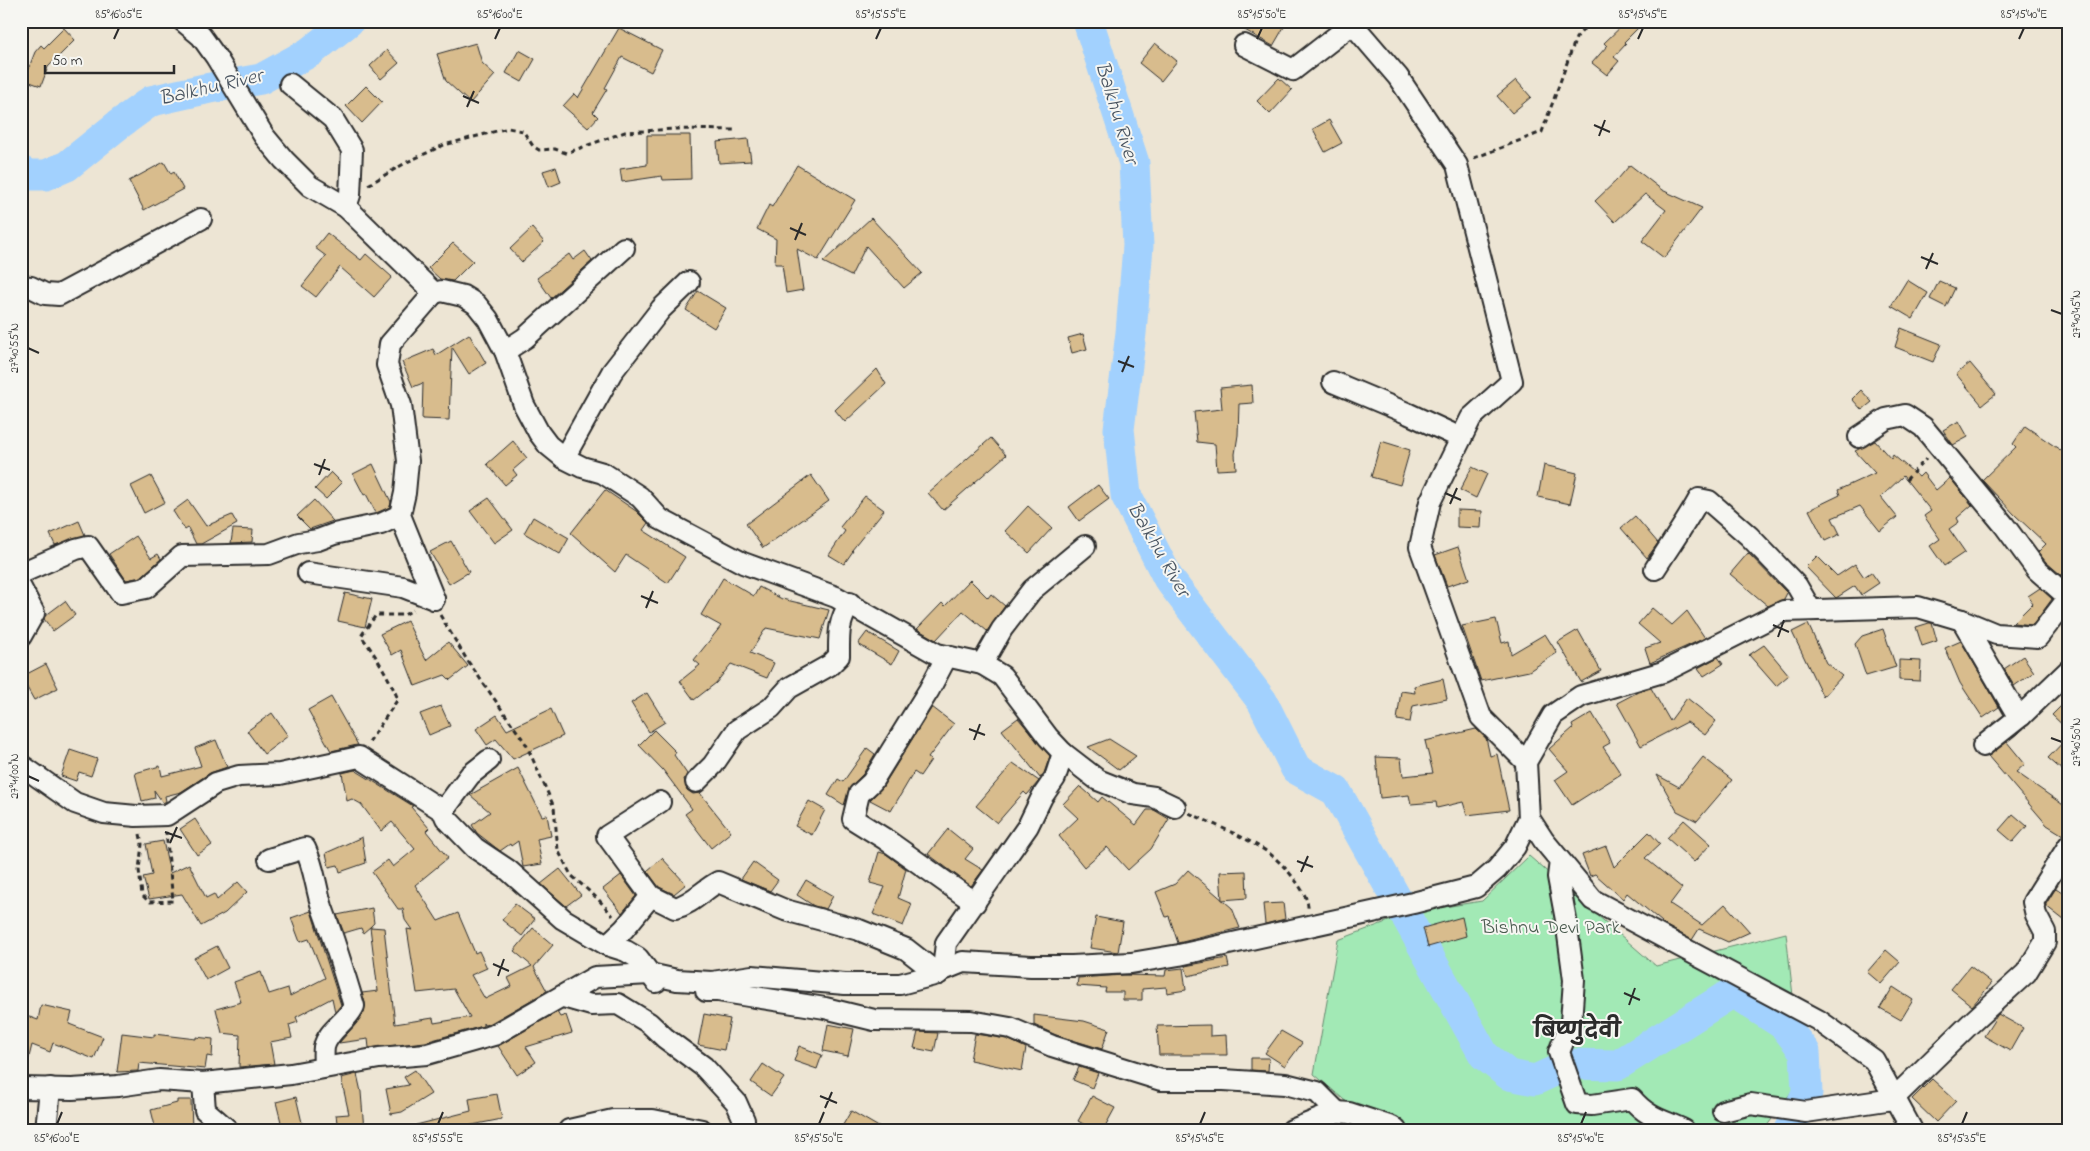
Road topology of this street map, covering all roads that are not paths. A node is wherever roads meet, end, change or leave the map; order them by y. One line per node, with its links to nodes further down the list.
1 (183, 21): 5 (street)
2 (1351, 23): 3 (street); 14 (street)
3 (1244, 45)
4 (290, 84): 5 (street)
5 (348, 201): 10 (street)
6 (201, 219): 9 (street)
7 (624, 248): 11 (street)
8 (688, 282): 15 (street)
9 (21, 286)
10 (434, 293): 11 (street); 16 (street)
11 (505, 351): 15 (street)
12 (1333, 382): 14 (street)
13 (1859, 437): 22 (street)
14 (1461, 438): 34 (street)
15 (564, 458): 23 (street)
16 (400, 515): 19 (street); 20 (street)
17 (1085, 546): 28 (street)
18 (1655, 569): 24 (street)
19 (21, 573)
20 (308, 573)
21 (21, 588): 26 (street)
22 (2069, 597): 25 (street)
23 (850, 604): 27 (street); 36 (street)
24 (1811, 610): 25 (street); 34 (street)
25 (1962, 620): 30 (street)
26 (21, 636)
27 (947, 656): 28 (street); 45 (street)
28 (982, 664): 32 (street)
29 (2069, 670): 30 (street)
30 (2021, 716): 31 (street)
31 (1983, 746)
32 (1063, 753): 38 (street); 45 (street)
33 (489, 760): 39 (street)
34 (1526, 762): 40 (street)
35 (21, 765): 39 (street)
36 (696, 782)
37 (660, 802): 44 (street)
38 (1175, 807)
39 (443, 811): 46 (street)
40 (1529, 818): 43 (street); 47 (street)
41 (2069, 845): 54 (street)
42 (269, 859): 50 (street)
43 (1560, 861): 54 (street); 64 (street)
44 (651, 896): 46 (street); 47 (street)
45 (974, 903): 47 (street)
46 (607, 945): 48 (street)
47 (941, 972): 48 (street)
48 (650, 974): 49 (street); 56 (street)
49 (562, 998): 50 (street); 62 (street)
50 (324, 1067): 51 (street)
51 (203, 1083): 53 (street); 59 (street)
52 (21, 1088): 53 (street)
53 (50, 1088): 58 (street)
54 (1894, 1099): 55 (street); 65 (street)
55 (1723, 1111)
56 (1337, 1112): 57 (street); 63 (street)
57 (1393, 1129)
58 (46, 1130)
59 (228, 1130)
60 (569, 1130): 61 (street)
61 (702, 1130)
62 (740, 1130)
63 (1292, 1130)
64 (1684, 1130)
65 (1912, 1130)

